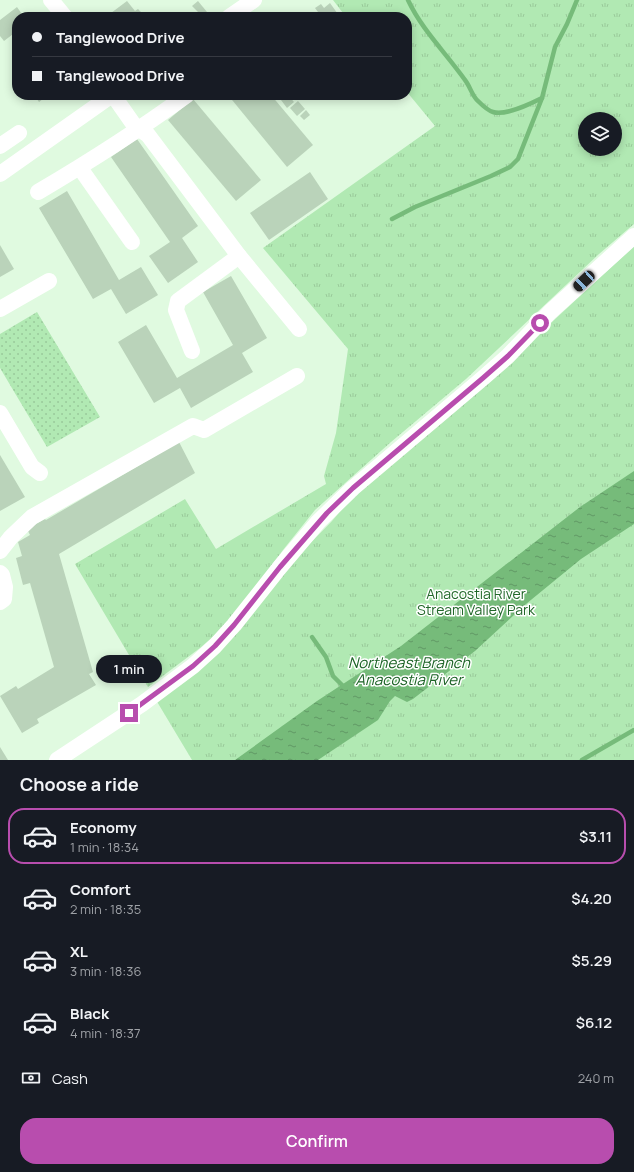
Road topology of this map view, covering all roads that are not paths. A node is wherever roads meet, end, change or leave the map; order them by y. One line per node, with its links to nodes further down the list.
1 (51, 0): 3 (street)
2 (254, 0): 4 (street)
3 (61, 12)
4 (236, 12)
5 (106, 100): 12 (street)
6 (116, 100): 8 (street)
7 (180, 100): 8 (street)
8 (140, 129): 11 (street); 16 (street)
9 (19, 133): 10 (street)
10 (0, 146)
11 (80, 168): 13 (street); 15 (street)
12 (0, 174)
13 (38, 192)
14 (634, 236): 27 (street)
15 (132, 242)
16 (239, 256): 19 (street); 20 (street)
17 (49, 281): 18 (street)
18 (0, 309)
19 (299, 329)
20 (192, 351)
21 (296, 376): 24 (street)
22 (0, 413): 23 (street)
23 (40, 473)
24 (0, 551)
25 (0, 574): 26 (street)
26 (0, 602)
27 (57, 760)

